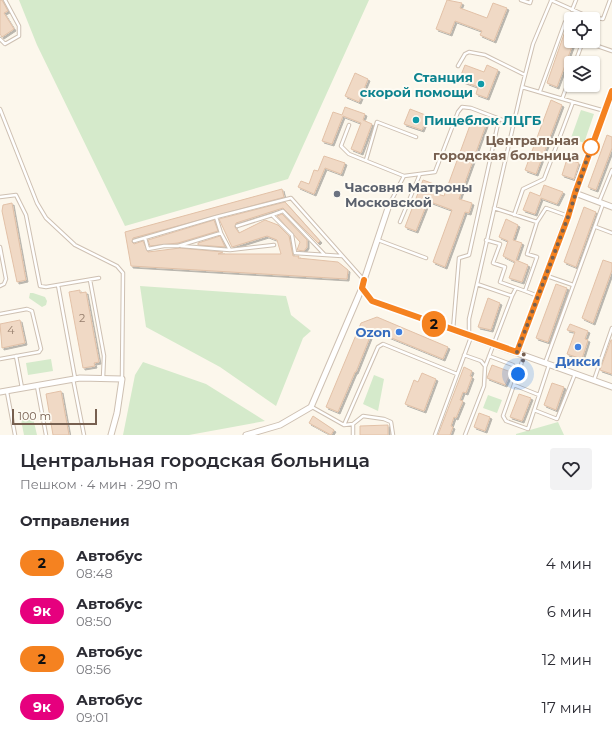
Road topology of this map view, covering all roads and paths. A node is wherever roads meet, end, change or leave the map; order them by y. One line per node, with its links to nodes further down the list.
1 (5, 0): 11 (lane)
2 (521, 0): 3 (lane)
3 (531, 0)
4 (576, 0): 7 (lane)
5 (610, 0): 9 (lane)
6 (551, 1): 7 (lane); 15 (lane)
7 (572, 10): 8 (lane)
8 (576, 12)
9 (600, 19)
10 (564, 25): 17 (lane)
11 (0, 39)
12 (612, 51): 13 (lane)
13 (578, 56)
14 (458, 66): 15 (lane)
15 (525, 75): 16 (lane)
16 (522, 87): 17 (lane); 25 (lane)
17 (540, 91): 20 (lane)
18 (612, 91): 23 (street)
19 (565, 92): 20 (lane)
20 (562, 99): 21 (lane)
21 (573, 102): 23 (lane); 39 (lane)
22 (0, 109): 90 (lane)
23 (605, 111): 32 (street)
24 (499, 119): 25 (lane); 30 (lane); 74 (lane)
25 (513, 124): 37 (lane)
26 (349, 125): 28 (lane)
27 (416, 137): 28 (lane)
28 (366, 160): 31 (lane)
29 (612, 170): 34 (lane)
30 (420, 174): 31 (lane); 42 (lane)
31 (404, 176): 35 (lane)
32 (575, 193): 34 (street); 41 (street)
33 (0, 197): 64 (lane)
34 (601, 203): 36 (street); 45 (lane)
35 (389, 204): 49 (street)
36 (612, 207)
37 (494, 208): 39 (lane); 50 (lane)
38 (272, 215): 44 (lane); 56 (lane); 56 (lane)
39 (514, 215): 43 (lane)
40 (216, 217): 46 (lane); 48 (lane); 57 (lane)
41 (568, 217): 43 (lane); 59 (street)
42 (400, 222)
43 (537, 222): 69 (lane)
44 (237, 226)
45 (596, 227): 47 (lane); 65 (lane)
46 (221, 233): 53 (lane); 55 (lane)
47 (612, 234)
48 (145, 238): 51 (lane); 53 (lane)
49 (378, 240): 58 (lane); 62 (street)
50 (486, 240): 63 (lane); 68 (lane)
51 (134, 241)
52 (274, 245): 55 (lane)
53 (178, 246): 55 (lane)
54 (0, 247): 66 (lane)
55 (230, 250)
56 (325, 255): 57 (lane)
57 (342, 256): 62 (lane)
58 (426, 258)
59 (546, 276): 65 (lane); 71 (street)
60 (99, 278): 61 (lane)
61 (90, 280): 64 (lane); 88 (lane)
62 (364, 280): 67 (street)
63 (477, 284): 70 (lane); 75 (lane)
64 (58, 285): 89 (lane)
65 (573, 285): 83 (lane)
66 (0, 286)
67 (362, 288): 74 (street); 99 (street)
68 (516, 288): 69 (lane); 70 (lane)
69 (525, 291): 71 (lane)
70 (512, 296): 76 (lane)
71 (538, 296): 77 (street)
72 (0, 314): 80 (lane)
73 (612, 328): 91 (lane)
74 (453, 330): 75 (street)
75 (470, 336): 76 (street); 78 (lane)
76 (494, 344): 77 (street); 81 (lane)
77 (517, 352): 79 (street)
78 (464, 355): 85 (lane); 86 (lane)
79 (525, 355): 83 (street); 92 (lane)
80 (16, 356): 82 (lane); 95 (lane)
81 (489, 356): 84 (lane); 85 (lane)
82 (0, 359)
83 (547, 364): 87 (street); 98 (lane)
84 (513, 365)
85 (485, 367): 111 (lane)
86 (457, 374): 102 (lane); 110 (lane)
87 (575, 374): 91 (street); 100 (lane)
88 (103, 378): 89 (street); 90 (street)
89 (74, 379): 93 (street); 105 (lane)
90 (122, 379): 106 (street)
91 (593, 380): 94 (street)
92 (514, 385): 98 (lane); 100 (lane)
93 (37, 386): 95 (street); 104 (lane)
94 (612, 387)
95 (22, 388): 96 (street)
96 (7, 391): 97 (street); 103 (lane)
97 (0, 392)
98 (539, 394): 100 (lane)
99 (311, 407): 102 (lane); 107 (street)
100 (534, 410)
101 (353, 424): 102 (lane); 108 (lane); 109 (lane)
102 (344, 425)
103 (15, 435)
104 (46, 435)
105 (84, 435)
106 (112, 435)
107 (247, 435)
108 (353, 435)
109 (393, 435)
110 (435, 435)
111 (465, 435)

